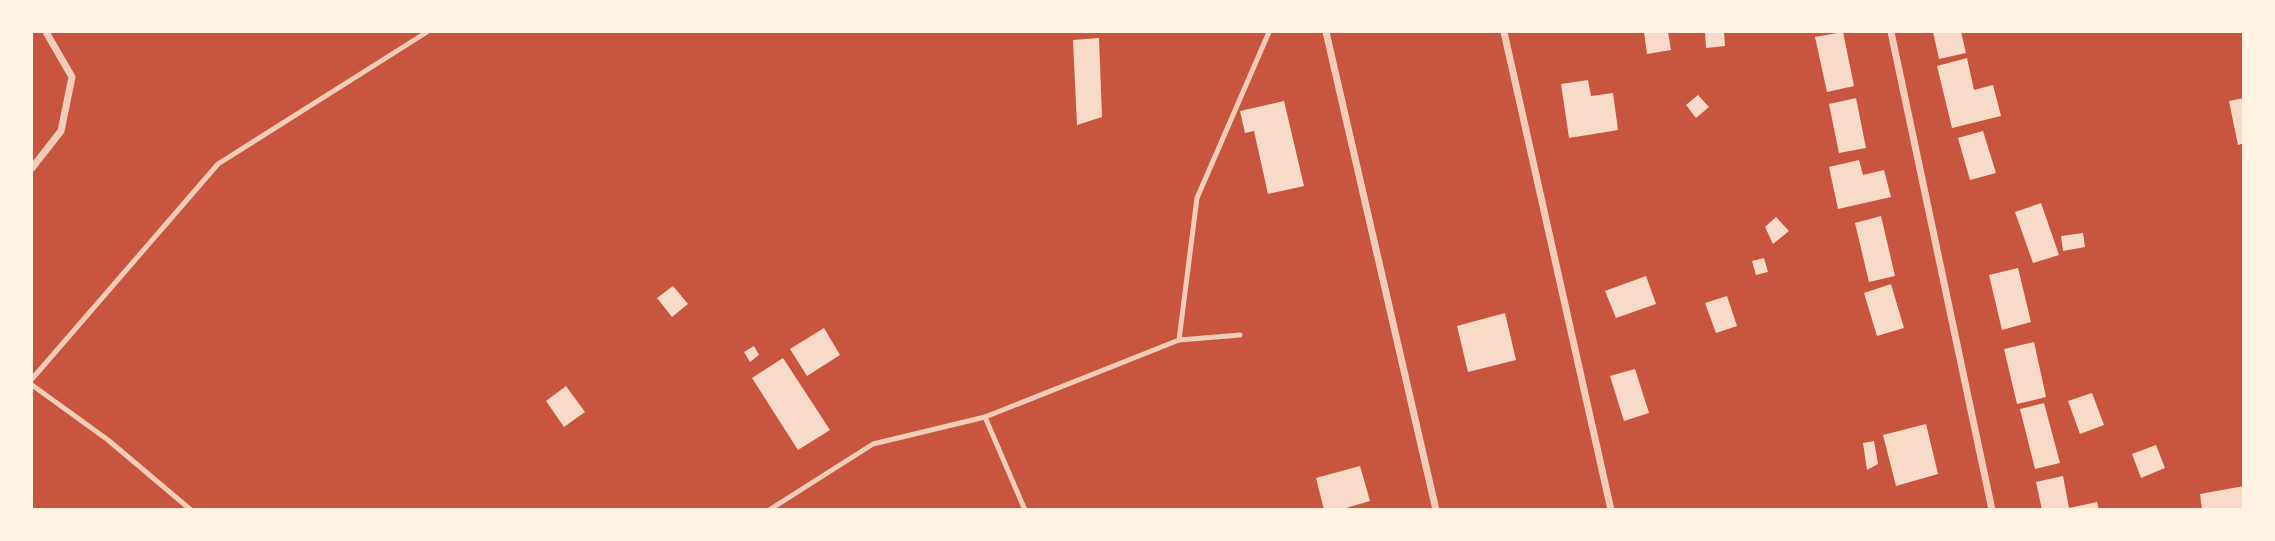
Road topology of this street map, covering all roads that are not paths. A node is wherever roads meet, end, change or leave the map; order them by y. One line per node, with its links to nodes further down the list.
1 (46, 32): 7 (street)
2 (427, 32): 10 (lane)
3 (1269, 32): 9 (lane)
4 (1326, 32): 16 (street)
5 (1504, 32): 17 (street)
6 (1891, 32): 18 (street)
7 (32, 168)
8 (1240, 335): 9 (lane)
9 (1179, 340): 12 (lane)
10 (32, 379)
11 (32, 385): 13 (lane)
12 (985, 417): 14 (lane); 15 (lane)
13 (191, 509)
14 (769, 509)
15 (1025, 509)
16 (1436, 509)
17 (1611, 509)
18 (1992, 509)

